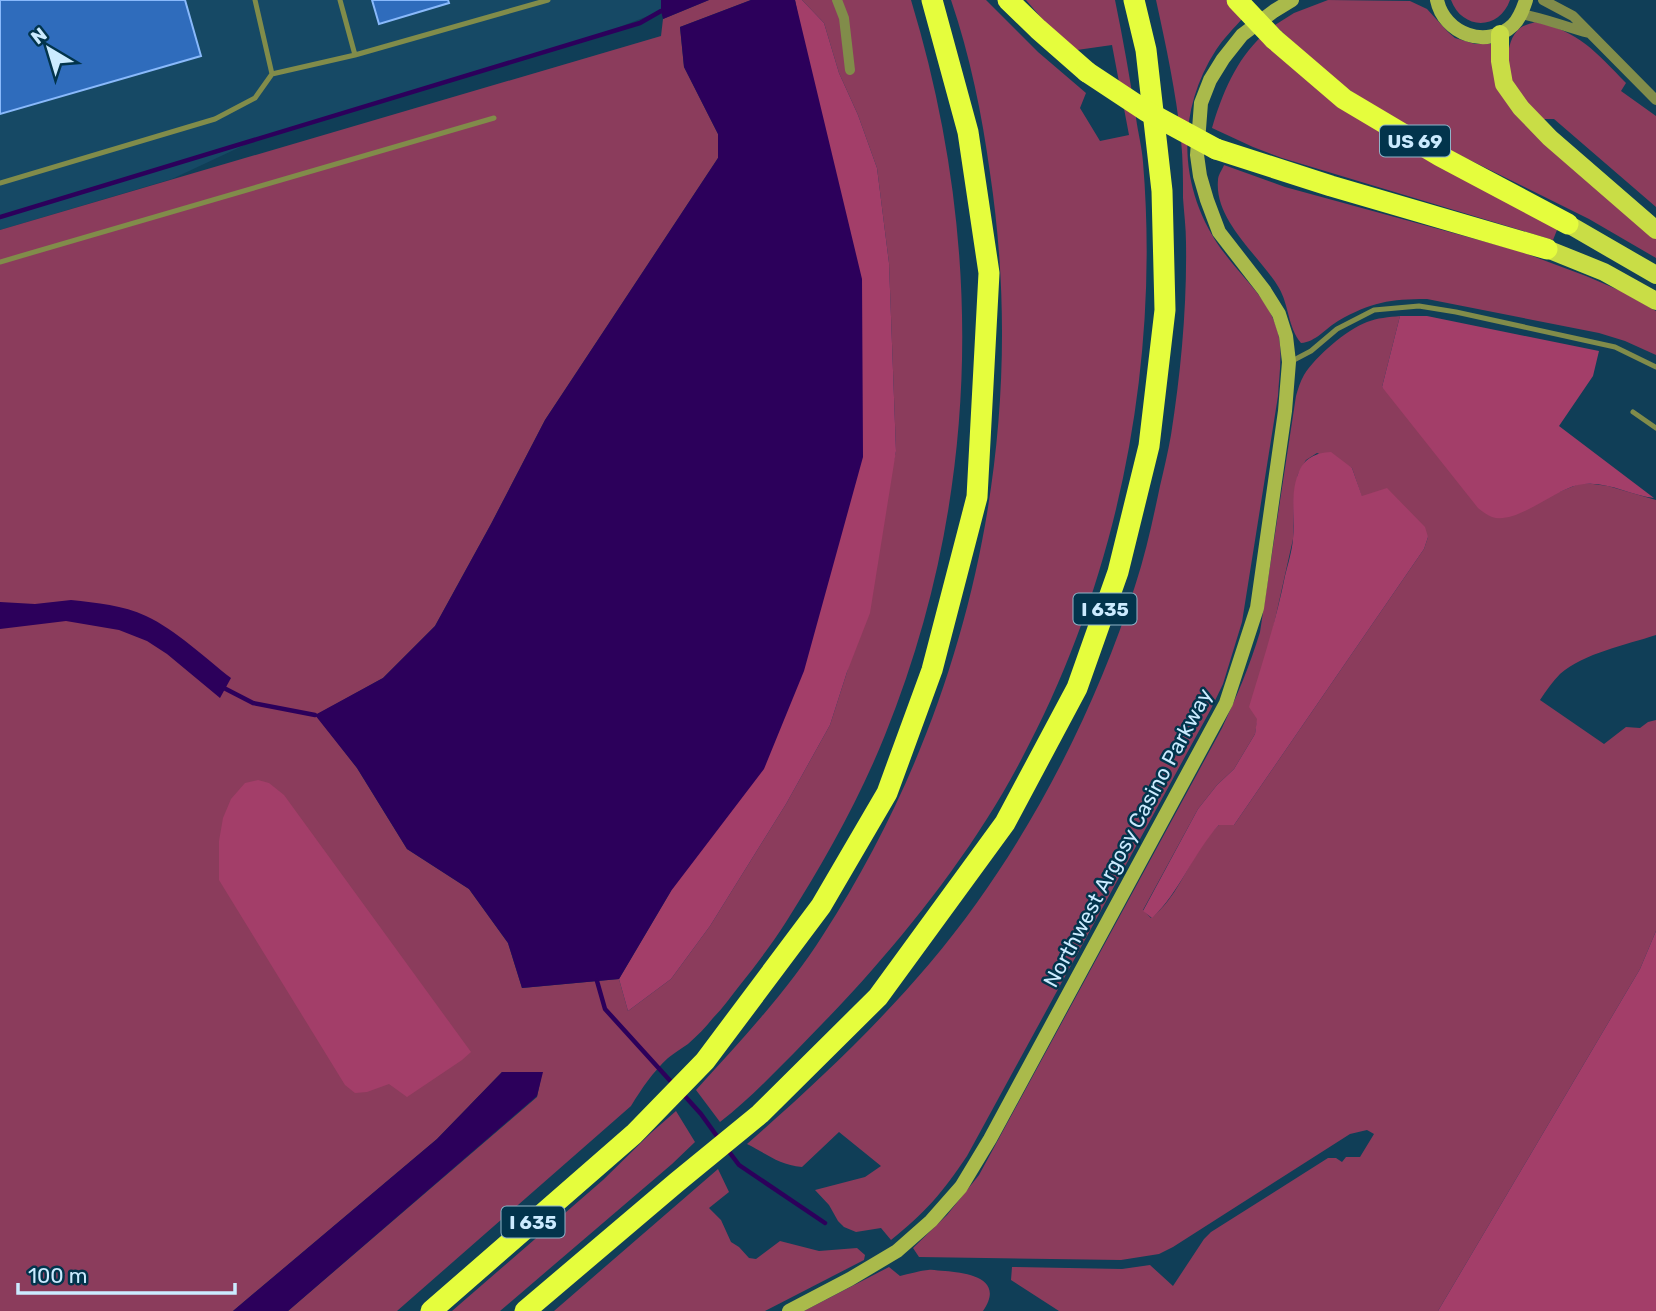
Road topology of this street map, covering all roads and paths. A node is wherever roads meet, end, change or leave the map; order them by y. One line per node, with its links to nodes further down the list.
1 (255, 0): 17 (lane)
2 (340, 0): 15 (lane)
3 (548, 0): 15 (lane)
4 (837, 0): 16 (street)
5 (932, 0): 31 (highway, I 635)
6 (1009, 0): 23 (highway, bridge)
7 (1134, 0): 32 (highway, I 635)
8 (1237, 0): 21 (highway, US 69, bridge)
9 (1292, 0): 27 (street, Northwest Argosy Casino Parkway)
10 (1543, 0): 14 (street)
11 (1434, 3): 13 (street)
12 (1523, 7): 13 (street); 14 (street)
13 (1500, 34): 22 (main road)
14 (1591, 34): 18 (street)
15 (355, 55): 17 (lane)
16 (850, 70)
17 (272, 74): 20 (lane)
18 (1656, 100)
19 (494, 118): 24 (lane)
20 (0, 183)
21 (1568, 224): 25 (main road, US 69)
22 (1656, 230)
23 (1547, 249): 26 (main road)
24 (0, 262)
25 (1656, 275)
26 (1656, 301)
27 (1289, 362): 28 (lane); 33 (street, Northwest Argosy Casino Parkway)
28 (1656, 367)
29 (1633, 412): 30 (lane)
30 (1656, 428)
31 (431, 1311)
32 (525, 1311)
33 (789, 1311)

